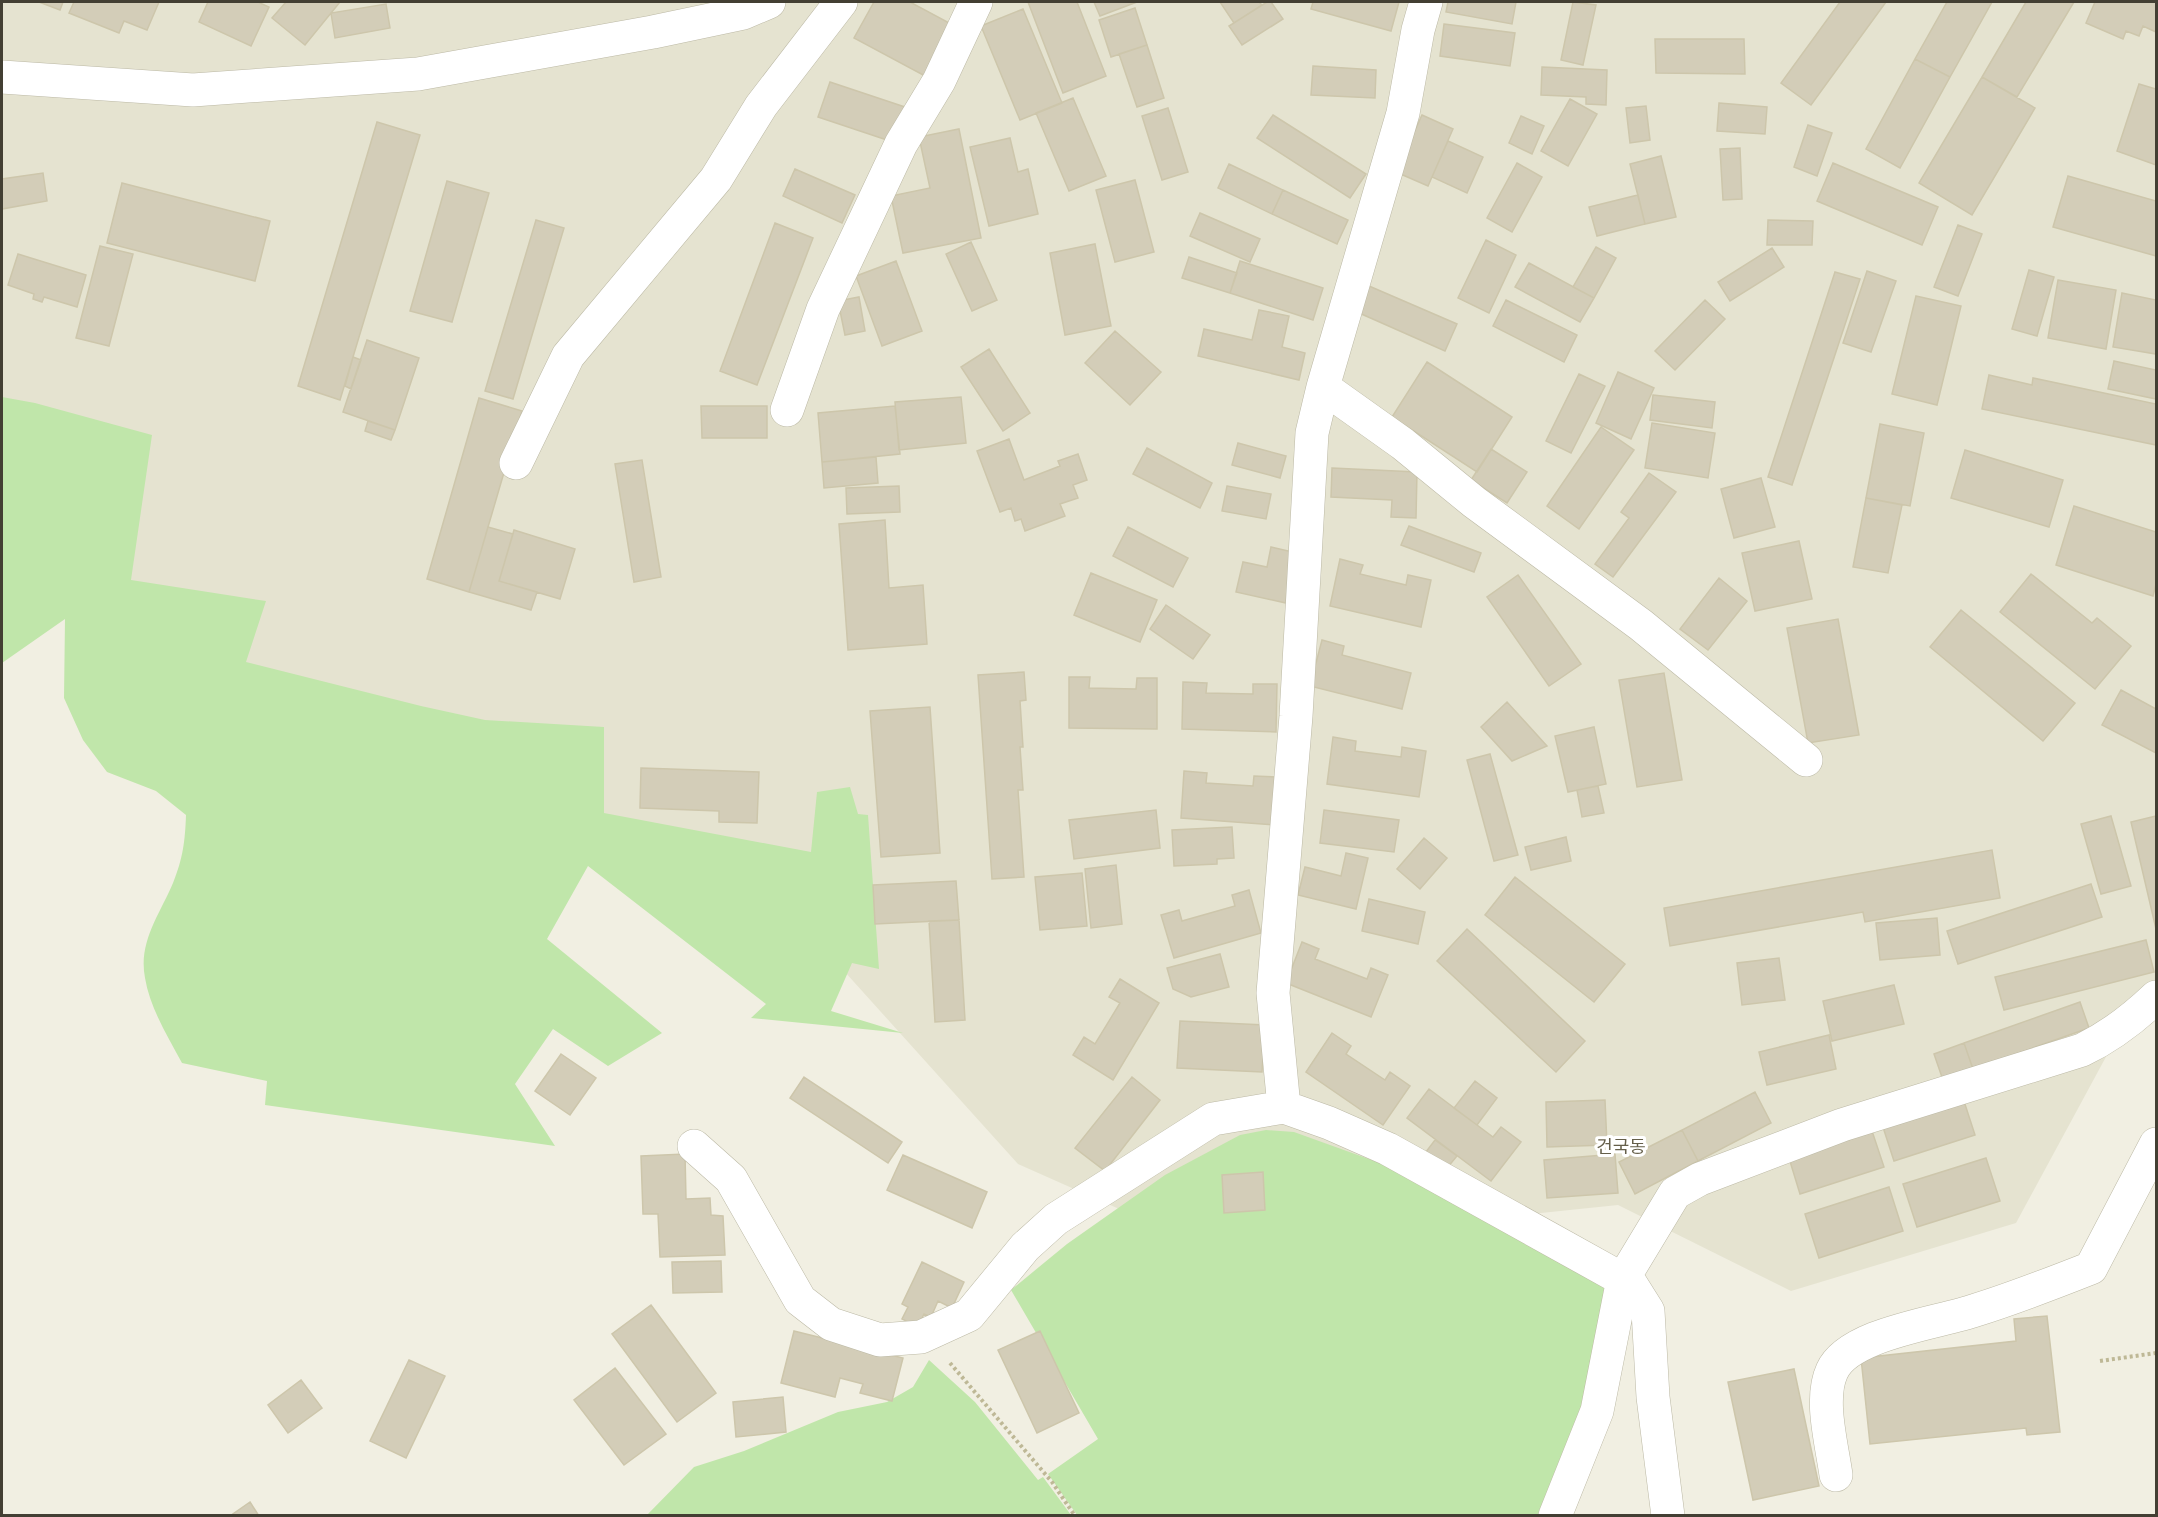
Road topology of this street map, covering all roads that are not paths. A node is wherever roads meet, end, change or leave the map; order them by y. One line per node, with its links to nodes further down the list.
1 (769, 2): 5 (street)
2 (842, 2): 8 (street)
3 (976, 2): 7 (street)
4 (1426, 2): 6 (street)
5 (2, 77)
6 (1323, 387): 9 (street); 11 (street)
7 (788, 410)
8 (516, 463)
9 (1806, 760)
10 (2157, 997): 14 (street)
11 (1284, 1107): 13 (street); 14 (street)
12 (2157, 1144): 15 (street)
13 (694, 1146)
14 (1623, 1279): 16 (street); 17 (street)
15 (1836, 1475)
16 (1555, 1515)
17 (1668, 1515)

